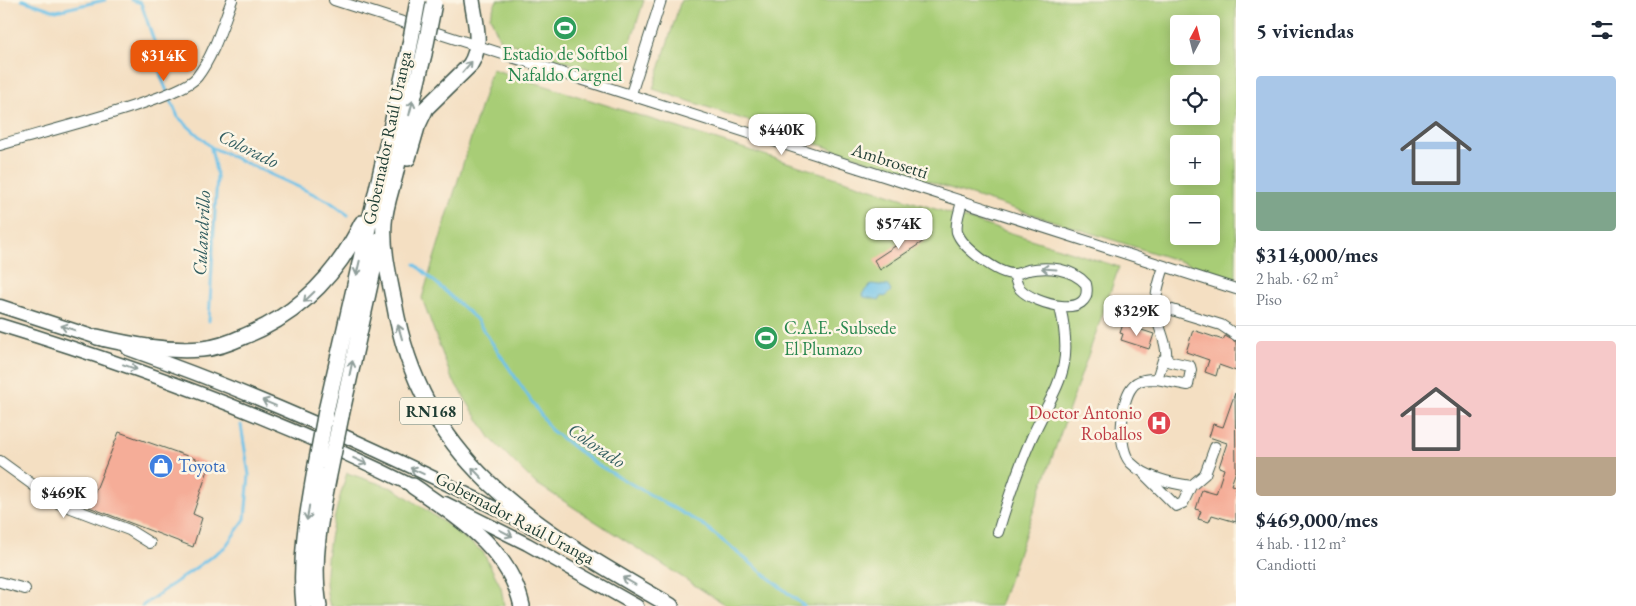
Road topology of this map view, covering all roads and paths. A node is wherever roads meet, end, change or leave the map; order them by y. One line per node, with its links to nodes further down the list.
1 (232, 0): 9 (street)
2 (334, 0): 7 (street, Ambrosetti)
3 (418, 0): 11 (highway, Gobernador Raúl Uranga, bridge)
4 (472, 0): 7 (highway)
5 (661, 0): 8 (street)
6 (434, 1): 10 (highway, Gobernador Raúl Uranga / RN168, one-way to 6, bridge)
7 (478, 44): 8 (street, Ambrosetti); 10 (highway, one-way to 7)
8 (631, 94): 12 (street, Ambrosetti)
9 (0, 144)
10 (394, 178): 13 (highway, Gobernador Raúl Uranga / RN168)
11 (374, 199): 22 (highway, one-way to 22); 27 (highway, Gobernador Raúl Uranga, one-way to 27, bridge)
12 (962, 201): 14 (street, Ambrosetti); 15 (street)
13 (384, 223): 27 (highway, one-way to 13, bridge); 33 (highway, Gobernador Raúl Uranga / RN168, one-way to 13)
14 (1164, 267): 16 (street, Ambrosetti); 17 (street)
15 (1014, 274): 19 (street); 19 (street, one-way to 15)
16 (1236, 289)
17 (1156, 305): 21 (street); 23 (street)
18 (0, 306): 22 (main road, Gobernador Raúl Uranga, one-way to 18)
19 (1060, 307): 31 (street)
20 (0, 325): 29 (main road, Gobernador Raúl Uranga, one-way to 29)
21 (1236, 335)
22 (97, 337): 33 (main road, Gobernador Raúl Uranga, one-way to 22)
23 (1166, 360): 24 (street); 24 (street)
24 (1157, 379): 28 (street)
25 (1215, 448): 30 (street)
26 (0, 461): 32 (street)
27 (323, 467): 36 (highway, Gobernador Raúl Uranga, one-way to 36); 37 (highway)
28 (1144, 474): 30 (street); 30 (street)
29 (413, 486): 38 (highway); 39 (main road, Gobernador Raúl Uranga, one-way to 39)
30 (1191, 486)
31 (998, 532)
32 (150, 543)
33 (570, 547): 40 (highway, Gobernador Raúl Uranga / RN168, one-way to 33)
34 (0, 582): 35 (street)
35 (25, 590)
36 (304, 606)
37 (319, 606)
38 (522, 606)
39 (637, 606)
40 (671, 606)

